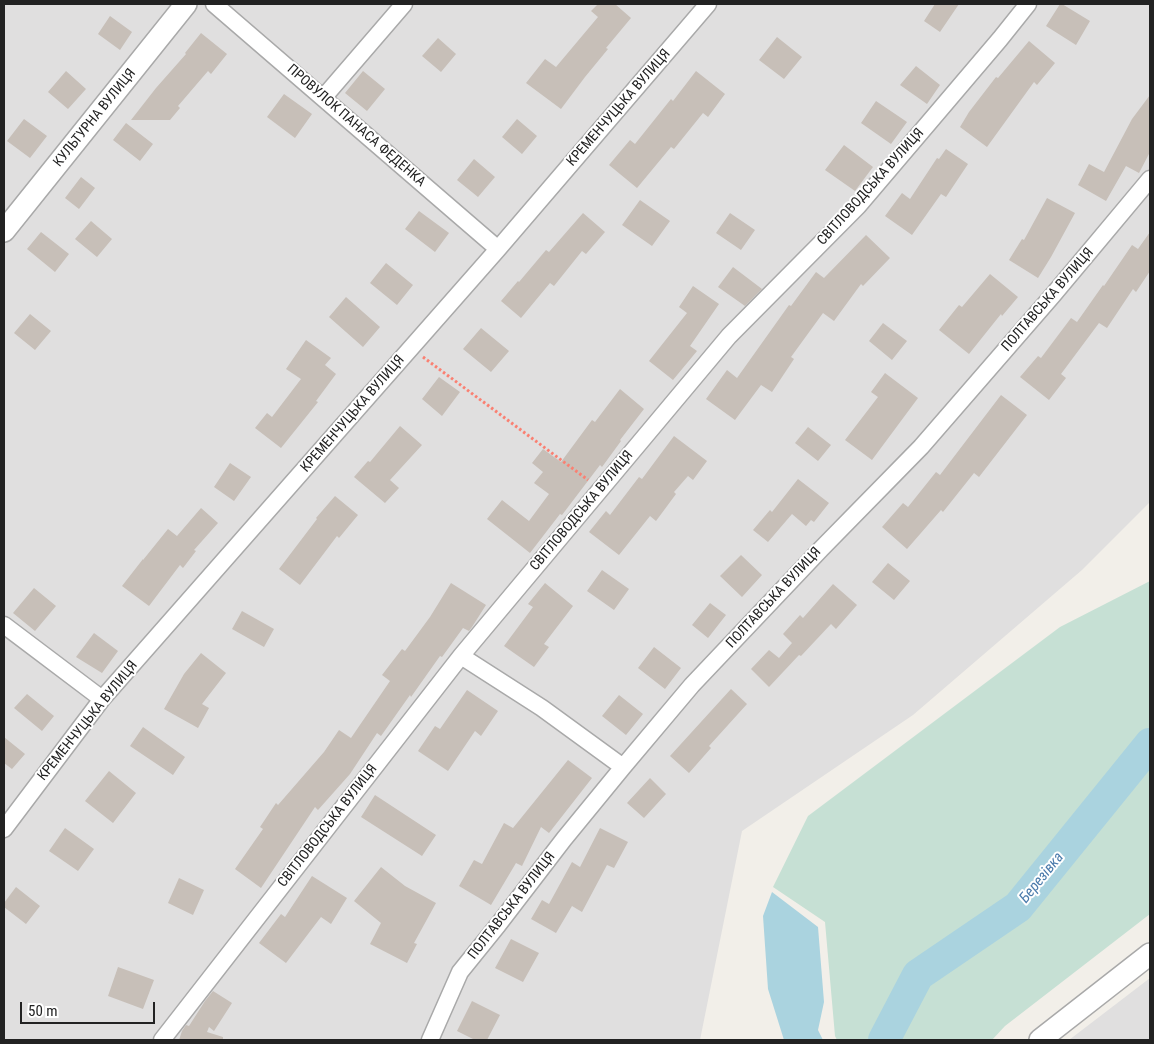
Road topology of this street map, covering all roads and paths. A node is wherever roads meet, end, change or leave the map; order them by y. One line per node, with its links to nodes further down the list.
1 (186, 4): 8 (street, КУЛЬТУРНА ВУЛИЦЯ)
2 (214, 4): 6 (street, ПРОВУЛОК ПАНАСА ФЕДЕНКА)
3 (404, 4): 6 (street)
4 (708, 4): 9 (street, КРЕМЕНЧУЦЬКА ВУЛИЦЯ)
5 (1028, 4): 11 (street, СВІТЛОВОДСЬКА ВУЛИЦЯ)
6 (323, 98): 9 (street, ПРОВУЛОК ПАНАСА ФЕДЕНКА)
7 (1150, 179): 15 (street, ПОЛТАВСЬКА ВУЛИЦЯ)
8 (4, 232)
9 (498, 248): 10 (street, КРЕМЕНЧУЦЬКА ВУЛИЦЯ)
10 (411, 348): 11 (path); 14 (street, КРЕМЕНЧУЦЬКА ВУЛИЦЯ)
11 (601, 489): 13 (street, СВІТЛОВОДСЬКА ВУЛИЦЯ)
12 (4, 625): 14 (street)
13 (461, 656): 15 (street); 18 (street, СВІТЛОВОДСЬКА ВУЛИЦЯ)
14 (102, 700): 16 (street, КРЕМЕНЧУЦЬКА ВУЛИЦЯ)
15 (623, 767): 19 (street, ПОЛТАВСЬКА ВУЛИЦЯ)
16 (4, 829)
17 (1150, 954): 20 (street)
18 (162, 1040)
19 (430, 1040)
20 (1040, 1040)

